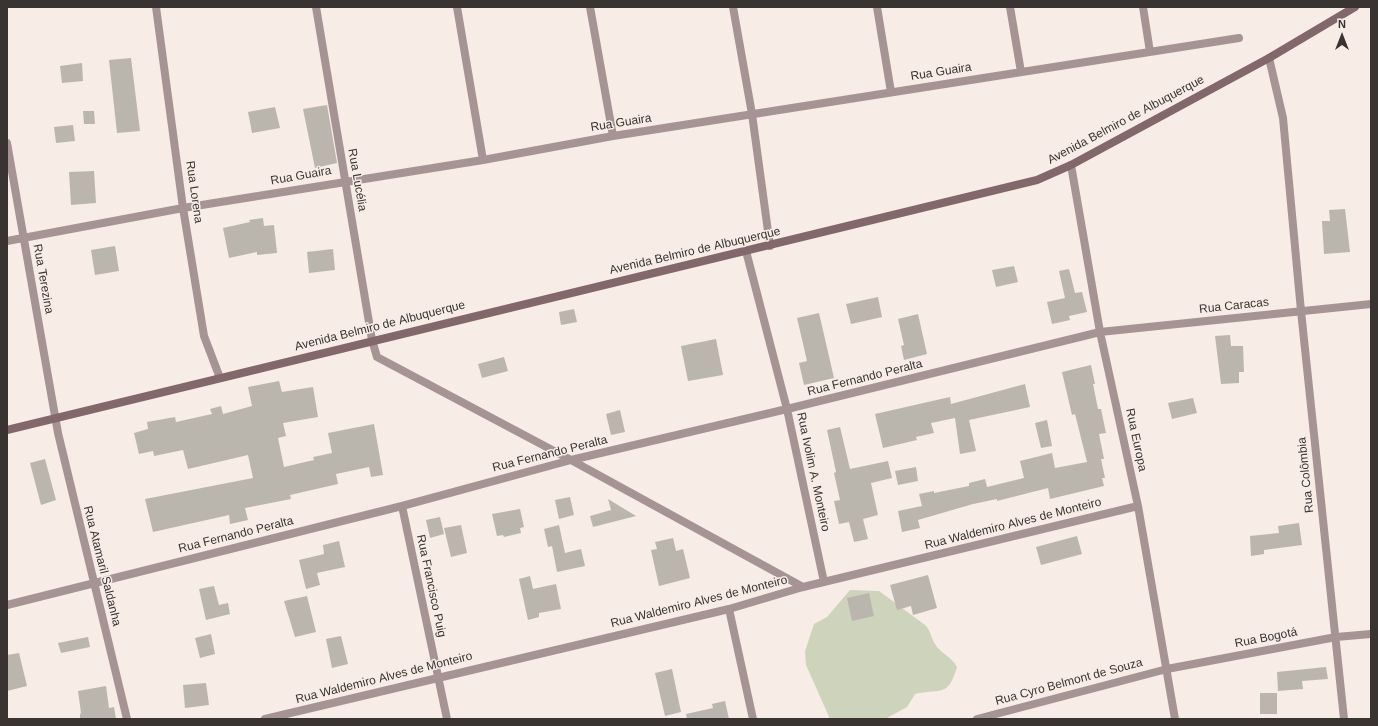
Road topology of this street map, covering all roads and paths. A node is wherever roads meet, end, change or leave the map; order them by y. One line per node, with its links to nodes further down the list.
1 (156, 7): 21 (street, Rua Lorena)
2 (316, 7): 20 (street, Rua Lucélia)
3 (457, 7): 18 (street)
4 (590, 7): 16 (street)
5 (733, 7): 15 (street)
6 (877, 7): 14 (street)
7 (1010, 7): 13 (street)
8 (1143, 7): 11 (street)
9 (1355, 7): 12 (main road, Avenida Belmiro de Albuquerque)
10 (1240, 38): 11 (street, Rua Guaira)
11 (1150, 52): 13 (street, Rua Guaira)
12 (1269, 58): 19 (main road, Avenida Belmiro de Albuquerque); 27 (street, Rua Colômbia)
13 (1021, 72): 14 (street, Rua Guaira)
14 (891, 92): 15 (street, Rua Guaira)
15 (752, 114): 16 (street, Rua Guaira); 24 (street)
16 (613, 136): 18 (street, Rua Guaira)
17 (7, 143): 22 (street, Rua Terezina)
18 (483, 160): 20 (street, Rua Guaira)
19 (1071, 165): 24 (main road, Avenida Belmiro de Albuquerque); 28 (street, Rua Europa)
20 (345, 181): 21 (street, Rua Guaira); 29 (street, Rua Lucélia)
21 (183, 208): 22 (street, Rua Guaira); 30 (street, Rua Lorena)
22 (23, 239): 23 (street, Rua Guaira); 32 (street, Rua Terezina)
23 (7, 241)
24 (770, 246): 25 (main road, Avenida Belmiro de Albuquerque)
25 (746, 251): 29 (main road, Avenida Belmiro de Albuquerque); 31 (street, Rua Ivolim A. Monteiro)
26 (1371, 304): 27 (street, Rua Caracas)
27 (1301, 311): 28 (street, Rua Caracas); 43 (street, Rua Colômbia)
28 (1100, 332): 31 (street, Rua Fernando Peralta); 36 (street, Rua Europa)
29 (372, 340): 30 (main road, Avenida Belmiro de Albuquerque); 34 (street, Rua Lucélia)
30 (220, 378): 32 (main road, Avenida Belmiro de Albuquerque)
31 (787, 409): 34 (street, Rua Fernando Peralta); 37 (street, Rua Ivolim A. Monteiro)
32 (55, 419): 33 (main road, Avenida Belmiro de Albuquerque); 38 (street, Rua Atamaril Saldanha)
33 (7, 430)
34 (571, 460): 35 (street, Rua Fernando Peralta); 39 (street)
35 (402, 506): 38 (street, Rua Fernando Peralta); 45 (street, Rua Francisco Puig)
36 (1138, 506): 37 (street, Rua Waldemiro Alves de Monteiro); 44 (street, Rua Europa)
37 (824, 582): 39 (street, Rua Waldemiro Alves de Monteiro)
38 (94, 583): 40 (street, Rua Fernando Peralta); 46 (street, Rua Atamaril Saldanha)
39 (803, 587): 41 (street, Rua Waldemiro Alves de Monteiro)
40 (7, 605)
41 (729, 609): 45 (street, Rua Waldemiro Alves de Monteiro); 49 (street)
42 (1371, 634): 43 (street, Rua Bogotá)
43 (1336, 637): 44 (street, Rua Bogotá); 52 (street)
44 (1167, 669): 50 (street, Rua Cyro Belmont de Souza); 51 (street, Rua Europa)
45 (438, 677): 47 (street, Rua Waldemiro Alves de Monteiro); 48 (street, Rua Francisco Puig)
46 (127, 719)
47 (265, 719)
48 (447, 719)
49 (753, 719)
50 (977, 719)
51 (1175, 719)
52 (1344, 719)

